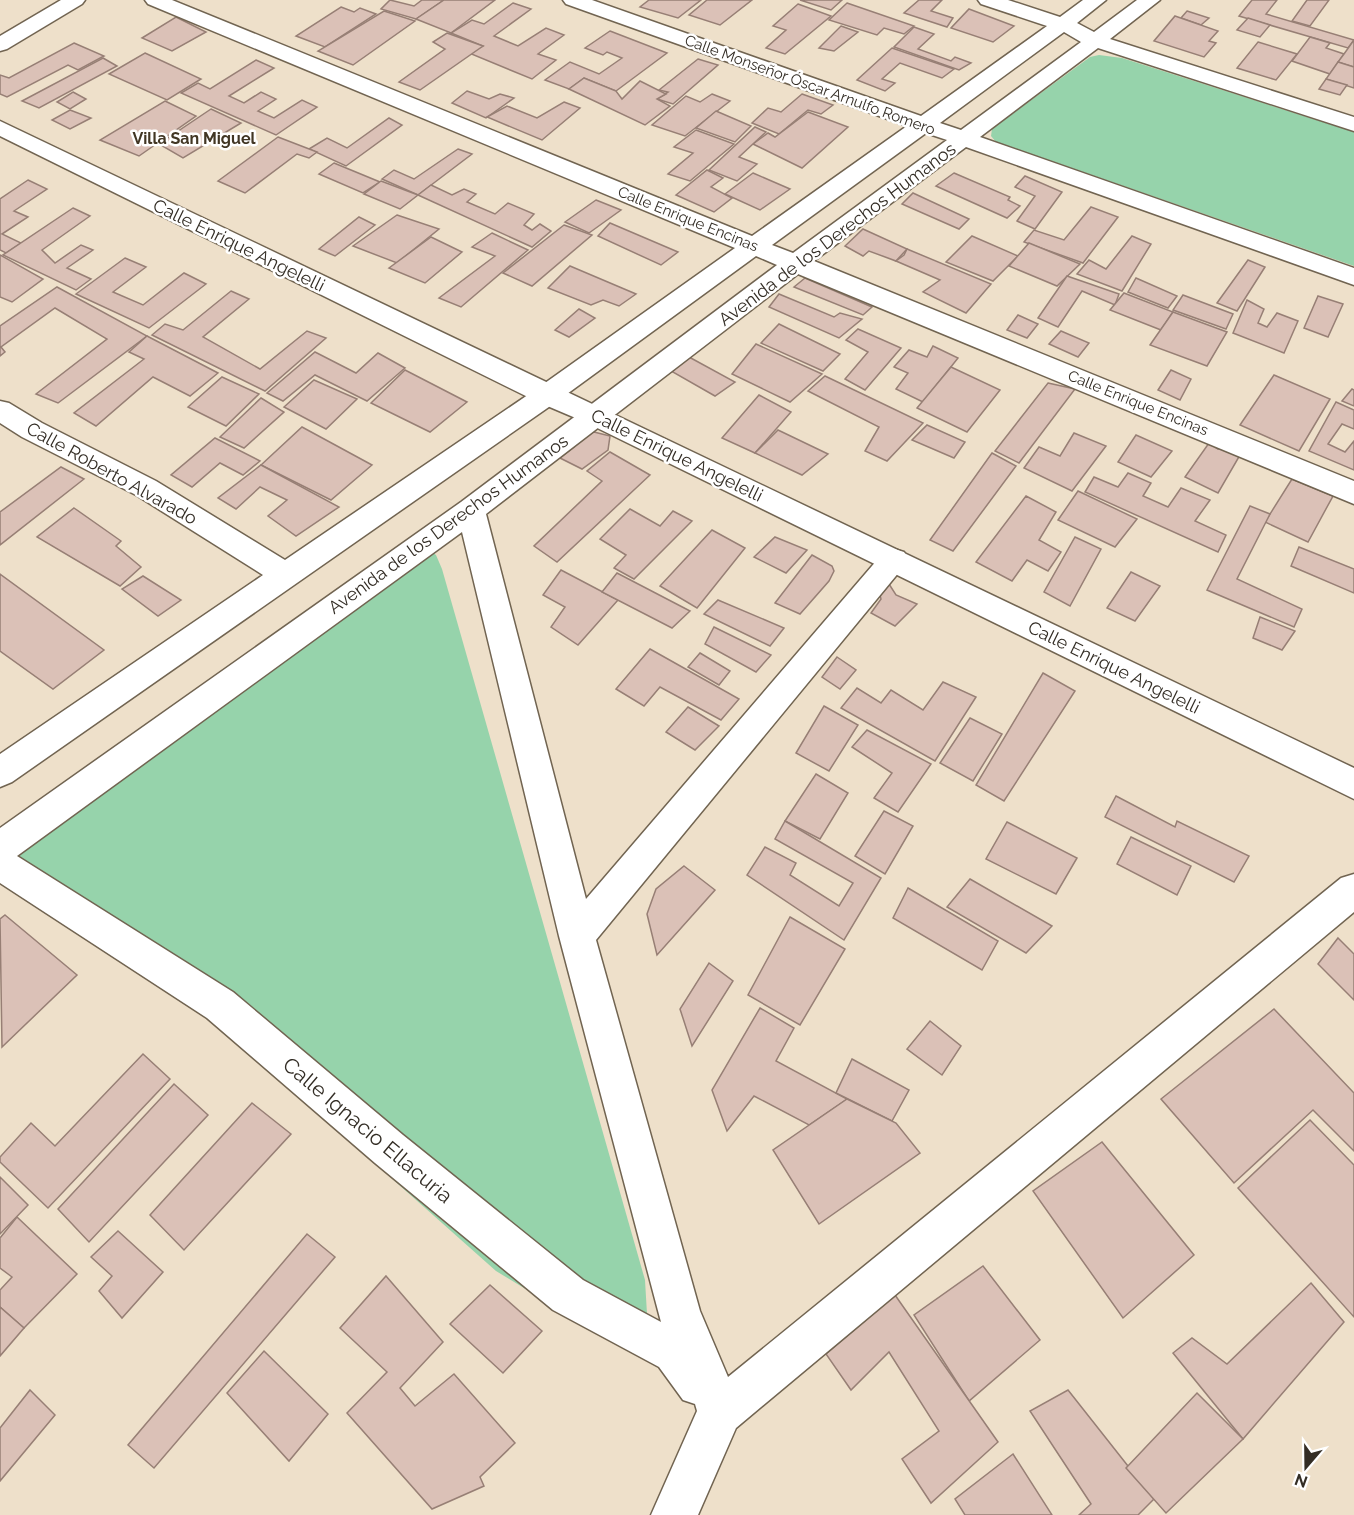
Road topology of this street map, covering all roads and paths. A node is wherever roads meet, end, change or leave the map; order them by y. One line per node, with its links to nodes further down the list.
1 (75, 0): 9 (street)
2 (155, 0): 14 (street, Calle Enrique Encinas)
3 (573, 0): 11 (street, Calle Monseñor Óscar Arnulfo Romero)
4 (988, 0): 7 (street)
5 (1096, 0): 7 (street, Avenida de los Derechos Humanos)
6 (1150, 0): 8 (street, Avenida de los Derechos Humanos)
7 (1063, 24): 8 (street); 11 (street, Avenida de los Derechos Humanos)
8 (1095, 41): 10 (street); 13 (street, Avenida de los Derechos Humanos)
9 (0, 45)
10 (1354, 124)
11 (924, 126): 13 (street, Calle Monseñor Óscar Arnulfo Romero); 14 (street, Avenida de los Derechos Humanos)
12 (0, 128): 17 (street, Calle Enrique Angelelli)
13 (964, 139): 15 (street, Avenida de los Derechos Humanos); 16 (street, Calle Monseñor Óscar Arnulfo Romero)
14 (753, 245): 15 (street, Calle Enrique Encinas); 17 (street, Avenida de los Derechos Humanos)
15 (796, 263): 19 (street, Avenida de los Derechos Humanos); 20 (street, Calle Enrique Encinas)
16 (1354, 278)
17 (547, 395): 19 (street, Calle Enrique Angelelli); 23 (street, Avenida de los Derechos Humanos)
18 (0, 410): 23 (street, Calle Roberto Alvarado)
19 (595, 415): 21 (street, Avenida de los Derechos Humanos); 22 (street, Calle Enrique Angelelli)
20 (1354, 493)
21 (471, 510): 26 (street, Avenida de los Derechos Humanos); 29 (street)
22 (894, 560): 25 (street, Calle Enrique Angelelli); 29 (street)
23 (286, 575): 24 (street, Avenida de los Derechos Humanos)
24 (0, 772)
25 (1354, 783)
26 (0, 848)
27 (0, 864): 30 (street, Calle Ignacio Ellacuria)
28 (1354, 890): 30 (street)
29 (577, 936): 30 (street)
30 (720, 1412): 31 (street)
31 (674, 1515)

